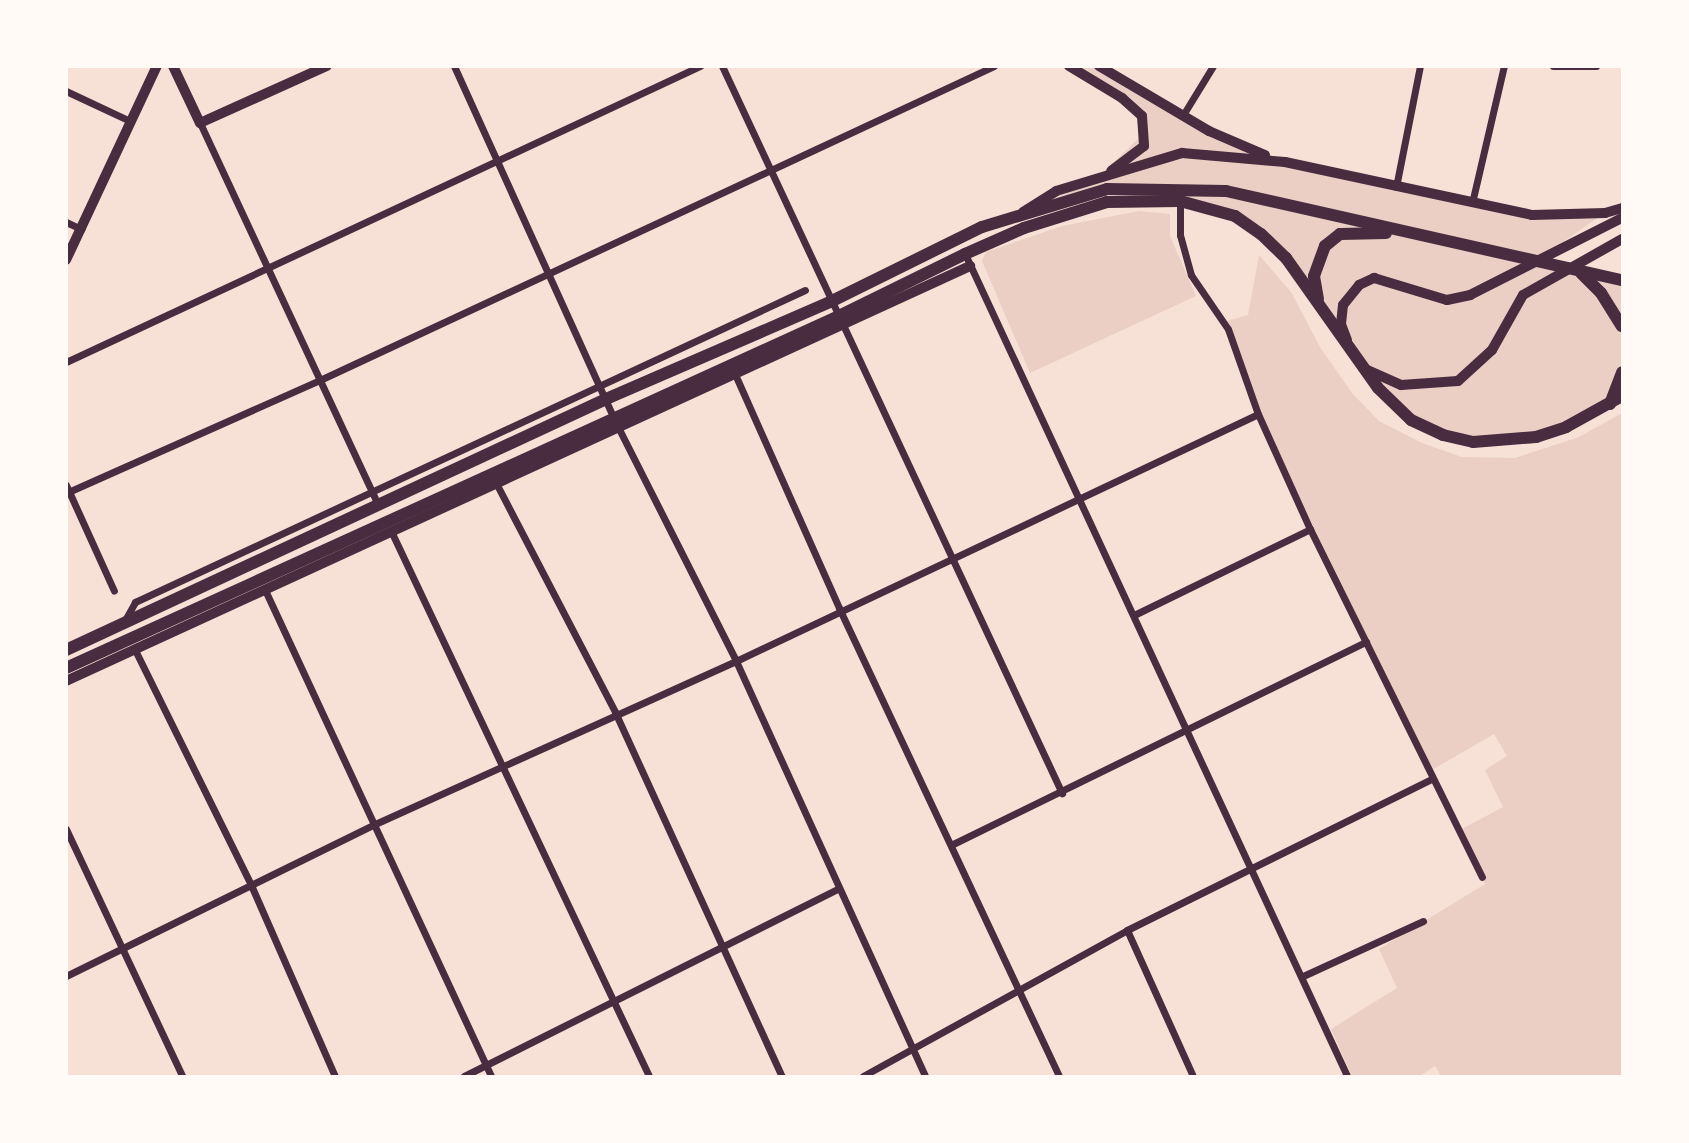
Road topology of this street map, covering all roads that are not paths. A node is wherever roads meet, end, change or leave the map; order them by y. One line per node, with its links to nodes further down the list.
1 (157, 66): 17 (street)
2 (173, 66): 18 (street)
3 (327, 66): 18 (street)
4 (454, 66): 20 (street)
5 (699, 66): 20 (street)
6 (722, 66): 21 (street)
7 (995, 66): 21 (street)
8 (1069, 66): 22 (street)
9 (1099, 66): 16 (street)
10 (1213, 66): 16 (street)
11 (1420, 66): 23 (street)
12 (1504, 66): 25 (street)
13 (1553, 66): 14 (street)
14 (1596, 66)
15 (66, 91): 17 (street)
16 (1183, 115): 19 (street)
17 (130, 121): 30 (street)
18 (200, 123): 35 (street)
19 (1285, 162): 22 (street); 23 (street)
20 (501, 163): 35 (street); 36 (street)
21 (770, 170): 36 (street); 40 (street)
22 (1095, 180): 27 (street)
23 (1396, 187): 25 (street)
24 (1180, 201): 34 (main road); 41 (main road); 53 (street)
25 (1472, 203): 26 (street)
26 (1622, 208)
27 (1020, 214): 31 (main road); 40 (main road)
28 (1622, 218): 44 (main road)
29 (66, 222): 30 (street)
30 (81, 229): 33 (street)
31 (1400, 232): 37 (main road); 41 (main road)
32 (1622, 239): 44 (main road)
33 (66, 260)
34 (967, 260): 42 (main road); 58 (street)
35 (270, 270): 45 (street); 48 (street)
36 (550, 272): 48 (street); 49 (street)
37 (1577, 272): 38 (main road); 43 (main road)
38 (1622, 280)
39 (805, 290): 49 (street)
40 (830, 302): 42 (street); 51 (main road)
41 (1325, 317): 44 (main road)
42 (838, 320): 46 (street); 54 (main road); 62 (street)
43 (1622, 326)
44 (1356, 361): 52 (main road)
45 (66, 362)
46 (734, 372): 54 (street); 65 (street)
47 (1622, 372): 52 (main road)
48 (322, 379): 56 (street); 57 (street)
49 (601, 386): 51 (street); 56 (street)
50 (1622, 396): 52 (main road)
51 (606, 399): 54 (street); 59 (main road)
52 (1610, 404)
53 (1258, 414): 58 (street); 60 (street)
54 (615, 422): 55 (street); 71 (street); 72 (main road)
55 (496, 484): 61 (street); 74 (street)
56 (371, 489): 59 (street); 67 (street)
57 (67, 490): 64 (street)
58 (1080, 498): 62 (street); 66 (street)
59 (378, 505): 67 (main road)
60 (1310, 529): 66 (street); 68 (street)
61 (391, 531): 63 (street); 76 (street)
62 (953, 555): 65 (street); 78 (street)
63 (265, 590): 70 (street); 79 (street)
64 (114, 591)
65 (839, 608): 71 (street); 81 (street)
66 (1134, 615): 75 (street)
67 (124, 623): 69 (main road)
68 (1366, 642): 75 (street); 77 (street)
69 (66, 650)
70 (135, 650): 73 (street); 84 (street)
71 (736, 661): 74 (street); 85 (street)
72 (66, 668)
73 (66, 681)
74 (615, 712): 76 (street); 88 (street)
75 (1189, 729): 78 (street); 82 (street)
76 (505, 764): 79 (street); 93 (street)
77 (1431, 779): 82 (street); 83 (street)
78 (1062, 793): 81 (street)
79 (375, 824): 84 (street); 95 (street)
80 (66, 828): 89 (street)
81 (953, 844): 92 (street)
82 (1252, 869): 87 (street); 91 (street)
83 (1482, 877)
84 (251, 885): 89 (street); 97 (street)
85 (839, 888): 88 (street); 94 (street)
86 (1423, 921): 91 (street)
87 (1127, 930): 92 (street); 105 (street)
88 (720, 948): 93 (street); 101 (street)
89 (125, 949): 90 (street); 96 (street)
90 (66, 976)
91 (1303, 976): 106 (street)
92 (1018, 989): 94 (street); 104 (street)
93 (614, 1001): 95 (street); 100 (street)
94 (913, 1050): 102 (street); 103 (street)
95 (486, 1066): 98 (street); 99 (street)
96 (182, 1076)
97 (335, 1076)
98 (464, 1076)
99 (491, 1076)
100 (649, 1076)
101 (782, 1076)
102 (863, 1076)
103 (925, 1076)
104 (1059, 1076)
105 (1194, 1076)
106 (1347, 1076)

